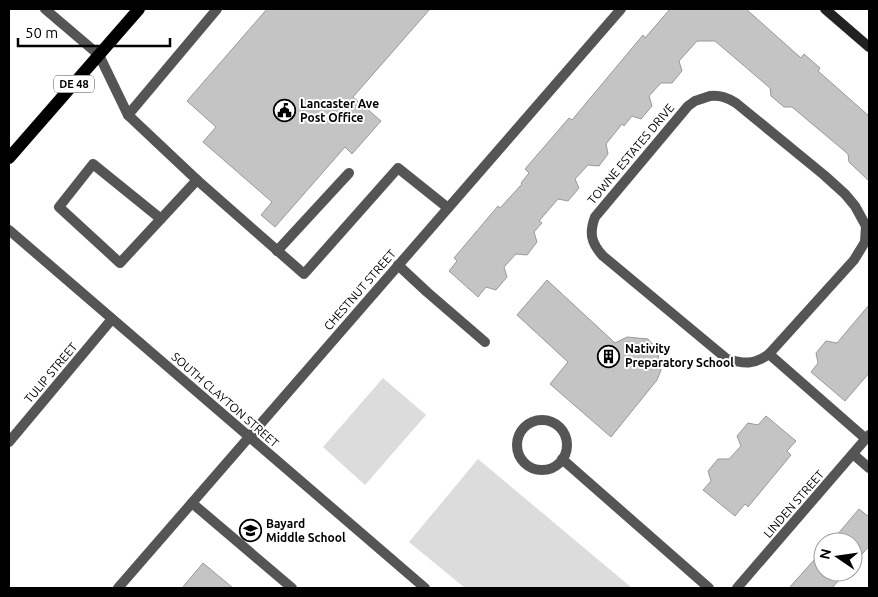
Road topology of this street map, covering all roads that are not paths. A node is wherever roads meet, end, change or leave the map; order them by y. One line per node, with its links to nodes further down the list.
1 (45, 9): 7 (street)
2 (138, 9): 7 (main road, DE 48)
3 (217, 9): 8 (street)
4 (621, 9): 12 (street, CHESTNUT STREET)
5 (825, 9): 6 (street)
6 (869, 47)
7 (99, 54): 8 (street); 9 (main road, DE 48)
8 (128, 115): 11 (street)
9 (9, 158)
10 (349, 173): 15 (street)
11 (197, 180): 13 (street); 15 (street)
12 (448, 208): 15 (street); 16 (street, CHESTNUT STREET)
13 (161, 219): 13 (street)
14 (9, 230): 17 (street, SOUTH CLAYTON STREET)
15 (278, 251)
16 (398, 265): 18 (street); 21 (street, CHESTNUT STREET)
17 (112, 319): 20 (street, TULIP STREET); 21 (street, SOUTH CLAYTON STREET)
18 (485, 342)
19 (769, 354): 19 (street, TOWNE ESTATES DRIVE); 22 (street)
20 (10, 437)
21 (249, 437): 26 (street, CHESTNUT STREET); 29 (street, SOUTH CLAYTON STREET)
22 (868, 437): 23 (street, LINDEN STREET)
23 (853, 454): 25 (street); 31 (street, LINDEN STREET)
24 (562, 459): 24 (street); 30 (street)
25 (869, 468)
26 (192, 503): 27 (street, CHESTNUT STREET); 28 (street)
27 (118, 588)
28 (292, 588)
29 (425, 588)
30 (709, 588)
31 (737, 588)

